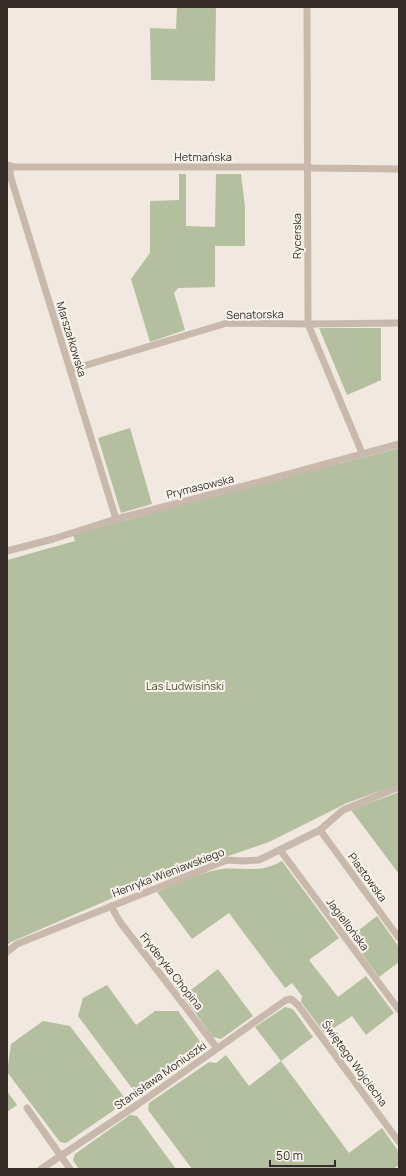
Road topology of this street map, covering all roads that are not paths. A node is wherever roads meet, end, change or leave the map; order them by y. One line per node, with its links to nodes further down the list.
1 (307, 7): 3 (street, Rycerska)
2 (9, 166): 3 (street, Hetmańska); 7 (street, Marszałkowska)
3 (307, 167): 4 (street, Hetmańska); 6 (street, Rycerska)
4 (399, 168)
5 (399, 323): 6 (street, Senatorska)
6 (308, 324): 7 (street, Senatorska); 9 (street, Rycerska)
7 (70, 370): 10 (street, Marszałkowska)
8 (399, 444): 9 (street, Prymasowska)
9 (362, 453): 10 (street, Prymasowska)
10 (116, 519): 11 (street, Prymasowska)
11 (7, 551)
12 (399, 787): 13 (street, Henryka Wieniawskiego)
13 (320, 830): 14 (street, Henryka Wieniawskiego); 16 (street, Piastowska)
14 (280, 850): 15 (street, Henryka Wieniawskiego); 19 (street, Jagiellońska)
15 (111, 906): 17 (street, Henryka Wieniawskiego); 20 (street, Fryderyka Chopina)
16 (399, 938)
17 (7, 952)
18 (291, 999): 20 (street, Stanisława Moniuszki); 22 (street, Świętego Wojciecha)
19 (399, 1010)
20 (217, 1048): 23 (street, Stanisława Moniuszki)
21 (27, 1108): 23 (street)
22 (399, 1142)
23 (60, 1155): 24 (street, Stanisława Moniuszki); 25 (street)
24 (41, 1169)
25 (70, 1169)

